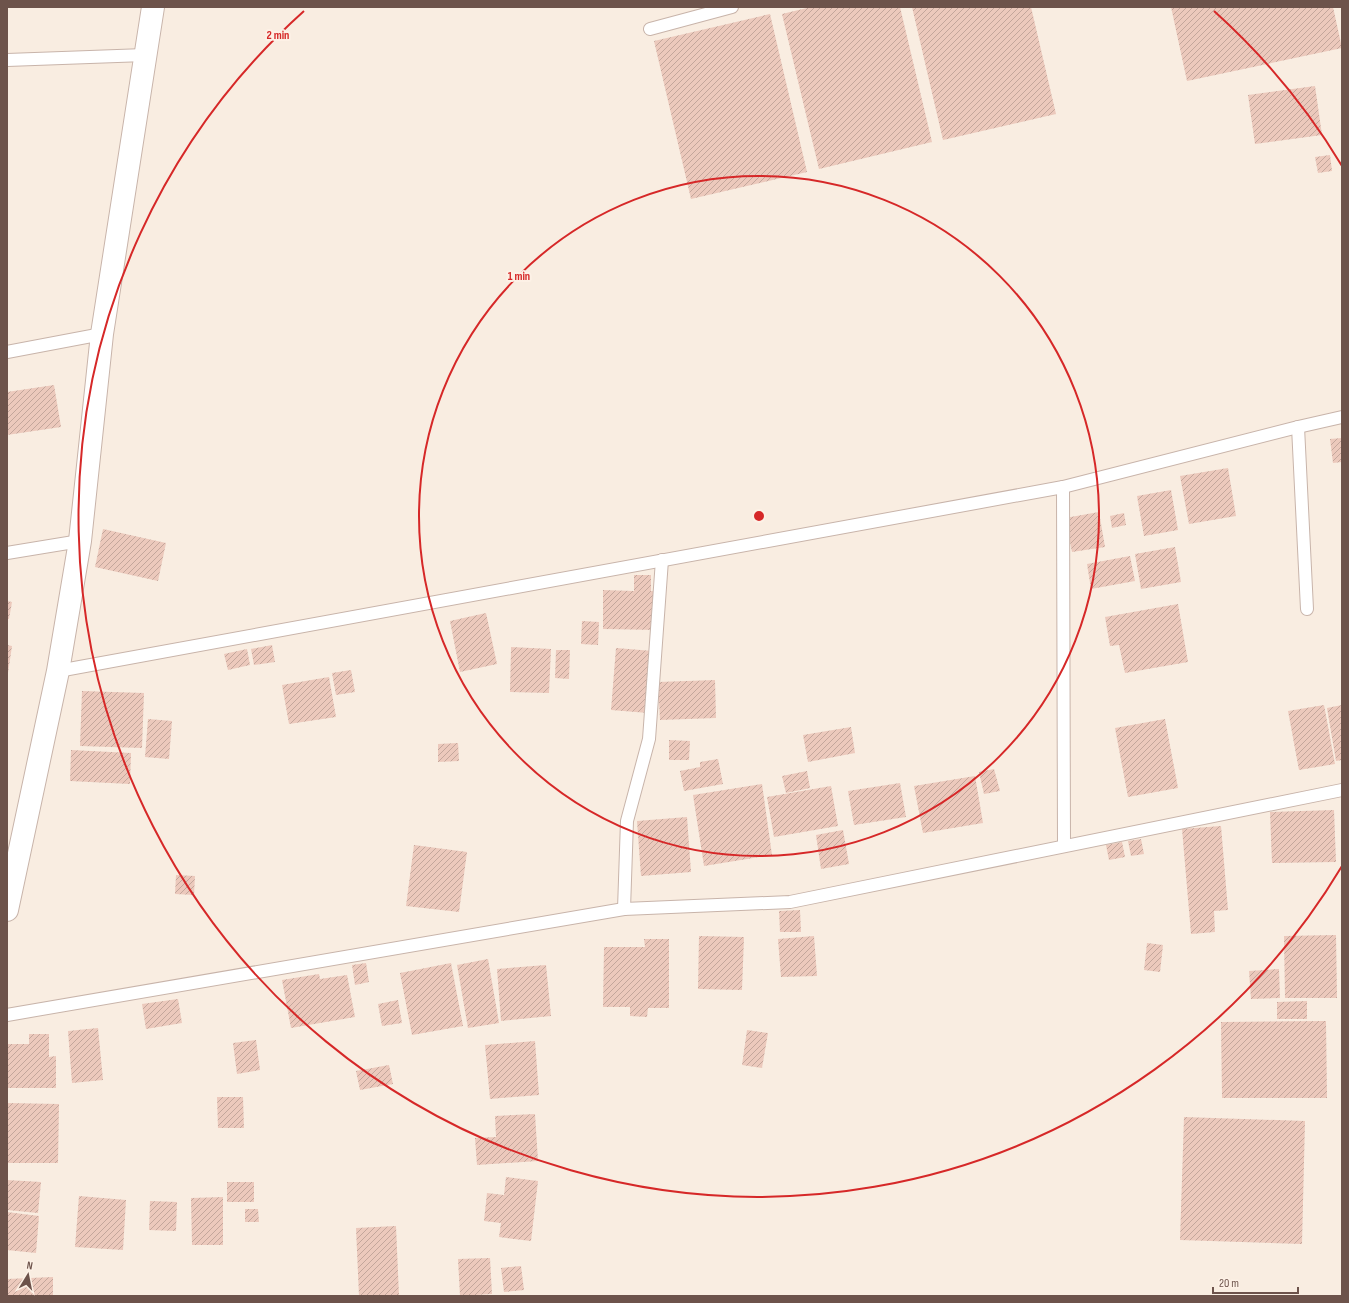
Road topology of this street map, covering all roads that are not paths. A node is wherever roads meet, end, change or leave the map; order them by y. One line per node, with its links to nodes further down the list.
1 (153, 7): 4 (street)
2 (732, 7): 3 (lane)
3 (650, 29)
4 (145, 54): 5 (lane); 6 (street)
5 (7, 60)
6 (102, 334): 7 (lane); 11 (street)
7 (7, 352)
8 (1342, 418): 9 (lane)
9 (1298, 427): 10 (lane); 14 (lane)
10 (1063, 487): 13 (lane); 17 (lane)
11 (80, 541): 12 (lane); 15 (street)
12 (7, 553)
13 (662, 560): 15 (lane); 18 (lane)
14 (1307, 609)
15 (58, 671): 19 (street)
16 (1342, 790): 17 (lane)
17 (1064, 846): 18 (lane)
18 (624, 909): 20 (lane)
19 (7, 910)
20 (7, 1015)

